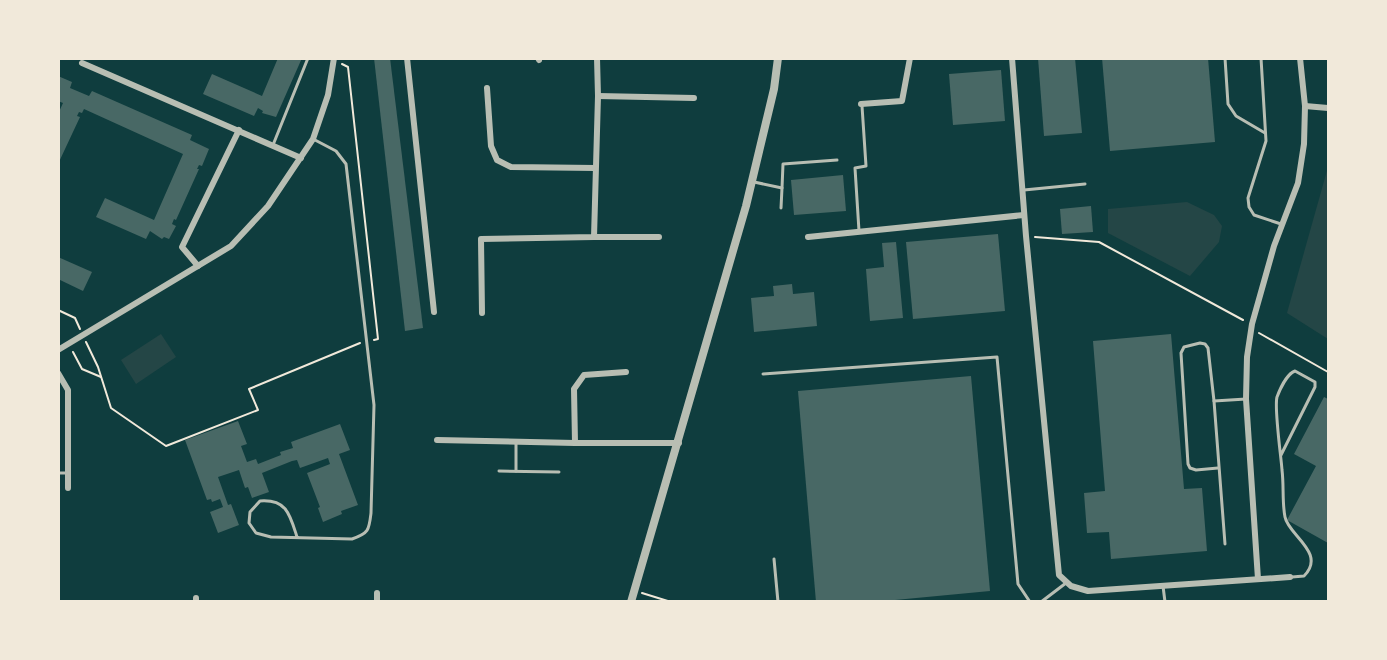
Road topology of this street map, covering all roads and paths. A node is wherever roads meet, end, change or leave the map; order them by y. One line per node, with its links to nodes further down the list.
1 (308, 58): 22 (lane)
2 (334, 58): 21 (street)
3 (406, 58): 40 (street)
4 (597, 58): 14 (street)
5 (777, 58): 26 (street)
6 (910, 58): 16 (street)
7 (1012, 58): 29 (street)
8 (1225, 58): 20 (lane)
9 (1261, 58): 20 (lane)
10 (1300, 58): 17 (street)
11 (82, 63): 19 (street)
12 (341, 63): 44 (path)
13 (487, 88): 25 (street)
14 (598, 96): 15 (street); 25 (street)
15 (694, 98)
16 (861, 104): 33 (lane)
17 (1305, 106): 18 (street); 32 (street)
18 (1329, 108)
19 (239, 130): 22 (street); 38 (street)
20 (1265, 133): 32 (lane)
21 (313, 139): 23 (street); 44 (lane)
22 (273, 145): 23 (street)
23 (300, 158): 38 (street)
24 (837, 160): 28 (lane)
25 (595, 168): 35 (street)
26 (752, 181): 28 (lane); 58 (street)
27 (1085, 184): 29 (lane)
28 (782, 188): 30 (lane)
29 (1022, 190): 31 (street)
30 (781, 208)
31 (1024, 214): 33 (street); 34 (street)
32 (1282, 224): 43 (street)
33 (859, 231): 37 (street)
34 (1026, 236): 43 (path); 72 (street)
35 (594, 237): 36 (street); 41 (street)
36 (659, 237)
37 (808, 237)
38 (198, 266): 45 (street)
39 (58, 310): 42 (path)
40 (434, 312)
41 (482, 313)
42 (75, 318)
43 (1252, 324): 49 (path); 53 (street)
44 (367, 340): 52 (path); 67 (lane)
45 (68, 344): 46 (street); 52 (path)
46 (58, 350)
47 (98, 368): 52 (path)
48 (626, 372): 57 (street)
49 (1329, 372)
50 (58, 373): 65 (street)
51 (763, 374): 80 (lane)
52 (101, 377)
53 (1246, 399): 54 (lane); 71 (street)
54 (1214, 401): 60 (lane); 60 (lane)
55 (437, 440): 56 (street)
56 (516, 442): 57 (street); 62 (lane)
57 (575, 443): 58 (street)
58 (679, 443): 74 (street)
59 (1281, 455): 59 (lane); 70 (lane)
60 (1218, 468): 68 (lane)
61 (499, 471): 62 (lane)
62 (516, 471): 63 (lane)
63 (560, 472)
64 (58, 473): 65 (lane)
65 (68, 473): 66 (street)
66 (68, 488)
67 (297, 537): 67 (lane)
68 (1225, 544)
69 (774, 559): 79 (lane)
70 (1290, 577): 71 (street)
71 (1258, 579): 73 (street)
72 (1067, 582): 73 (street); 81 (lane)
73 (1163, 586): 82 (lane)
74 (634, 590): 77 (street); 78 (path)
75 (377, 593): 76 (street)
76 (377, 602)
77 (631, 602)
78 (671, 602)
79 (778, 602)
80 (1030, 602)
81 (1041, 602)
82 (1165, 602)

